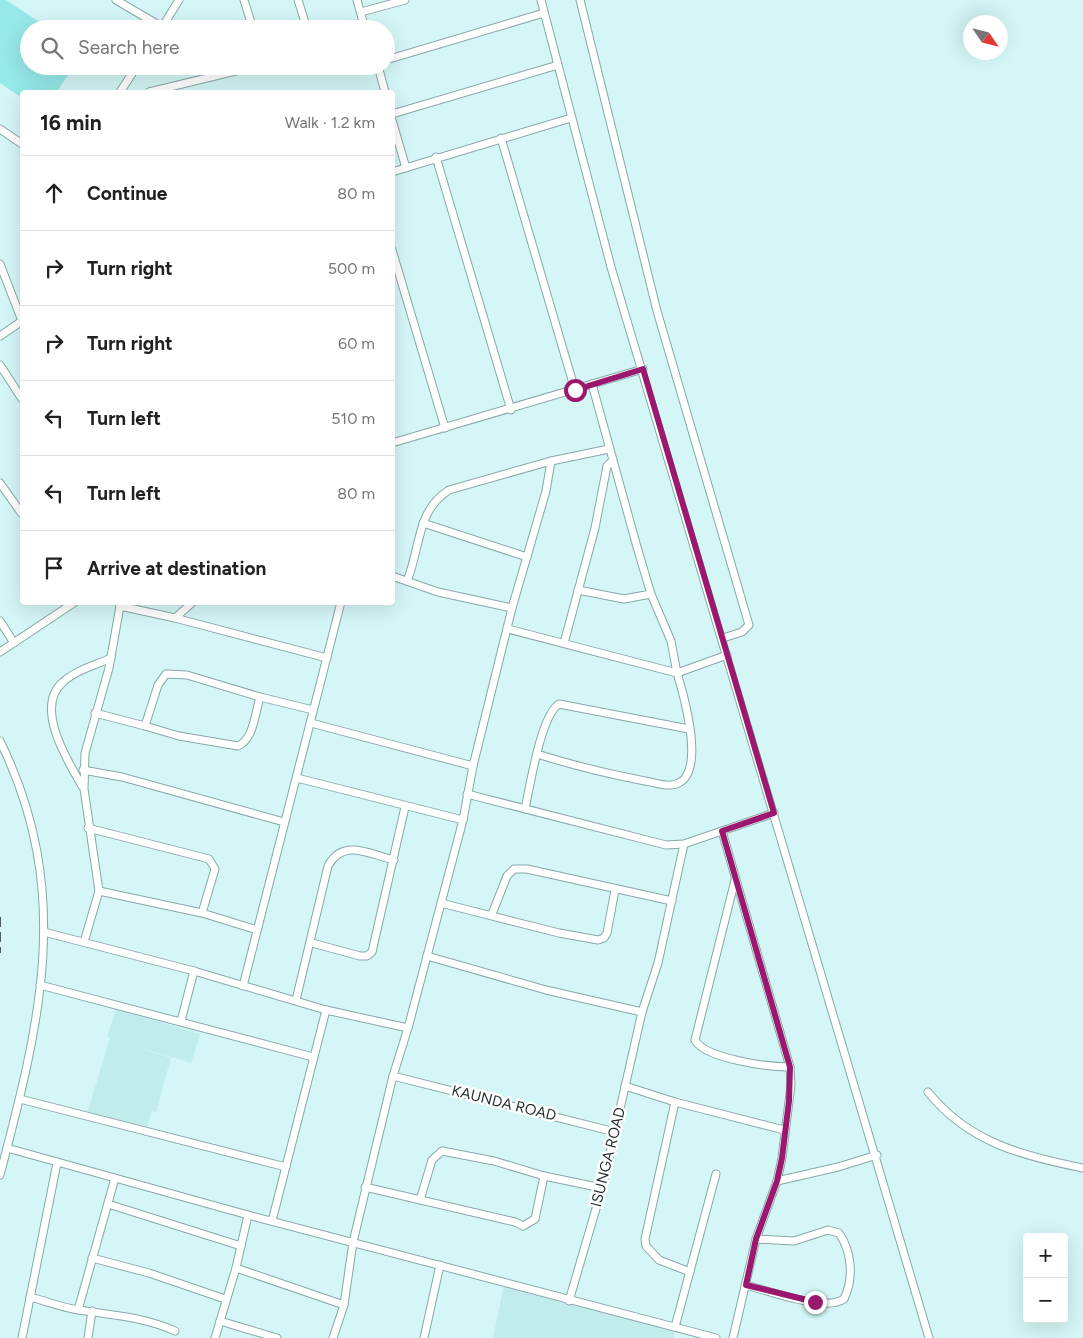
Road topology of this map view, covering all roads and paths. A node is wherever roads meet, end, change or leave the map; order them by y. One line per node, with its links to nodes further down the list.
1 (116, 0): 11 (street)
2 (179, 0): 12 (street)
3 (244, 0): 13 (street)
4 (298, 0): 14 (street)
5 (357, 0): 9 (street)
6 (405, 0): 9 (street)
7 (541, 0): 10 (street)
8 (580, 0): 66 (street)
9 (361, 12): 15 (street)
10 (544, 13): 16 (street); 17 (street)
11 (149, 20)
12 (167, 20)
13 (250, 20)
14 (304, 20)
15 (363, 20)
16 (395, 57)
17 (558, 65): 24 (street); 25 (street)
18 (131, 75): 21 (street)
19 (220, 75): 22 (street)
20 (380, 75): 23 (street)
21 (121, 90)
22 (157, 90)
23 (384, 90)
24 (395, 113)
25 (570, 118): 28 (street); 39 (street)
26 (0, 129): 29 (street)
27 (395, 130): 31 (street)
28 (501, 138): 30 (street); 41 (street)
29 (20, 143)
30 (436, 157): 31 (street); 43 (street)
31 (406, 168): 32 (street)
32 (395, 171)
33 (395, 260): 44 (street)
34 (0, 264): 35 (street)
35 (20, 316)
36 (20, 322): 37 (street)
37 (0, 336)
38 (0, 365): 42 (street)
39 (643, 369): 40 (street); 66 (street)
40 (592, 384): 41 (street); 46 (street)
41 (575, 390): 43 (street)
42 (20, 396)
43 (511, 410): 44 (street)
44 (446, 428): 45 (street)
45 (395, 442)
46 (609, 449): 47 (street); 48 (street)
47 (551, 461): 51 (street); 52 (street)
48 (612, 461): 55 (street); 56 (street)
49 (0, 483): 50 (street)
50 (20, 511)
51 (423, 523): 52 (street); 54 (street)
52 (526, 557): 62 (street)
53 (395, 577): 54 (street)
54 (407, 581): 62 (street)
55 (578, 590): 56 (street); 67 (street)
56 (651, 594): 73 (street)
57 (71, 605): 68 (street)
58 (119, 605): 71 (street)
59 (123, 605): 63 (street)
60 (190, 605): 63 (street)
61 (339, 605): 72 (street)
62 (512, 608): 65 (street)
63 (175, 618): 72 (street)
64 (0, 621): 68 (street)
65 (508, 629): 67 (street); 82 (street)
66 (723, 638): 70 (street)
67 (564, 642): 73 (street)
68 (14, 643): 69 (street)
69 (0, 652)
70 (727, 655): 73 (street); 89 (street)
71 (111, 658): 76 (street); 85 (street)
72 (327, 658): 75 (street)
73 (677, 673): 79 (street)
74 (260, 697): 75 (street); 78 (street); 78 (street)
75 (313, 710): 77 (street)
76 (95, 713): 78 (street); 83 (street)
77 (311, 723): 82 (street); 84 (street)
78 (146, 726)
79 (689, 729): 81 (street); 81 (street)
80 (0, 742): 104 (street)
81 (536, 754): 88 (street)
82 (473, 766): 86 (street)
83 (83, 770): 85 (street); 91 (street)
84 (297, 778): 87 (street); 91 (street)
85 (84, 789): 92 (street)
86 (467, 794): 88 (street); 90 (street)
87 (406, 807): 90 (street); 95 (street)
88 (525, 809): 94 (street)
89 (774, 813): 93 (street); 126 (street)
90 (463, 820): 100 (street)
91 (284, 822): 103 (street)
92 (88, 828): 98 (street); 101 (street)
93 (722, 831): 94 (street); 96 (street)
94 (684, 844): 99 (street, ISUNGA ROAD)
95 (394, 860): 106 (street); 106 (street)
96 (735, 879): 117 (street); 117 (street)
97 (615, 890): 99 (street); 102 (street); 102 (street)
98 (99, 891): 101 (street); 105 (street)
99 (672, 901): 113 (street, ISUNGA ROAD)
100 (441, 903): 102 (street); 107 (street)
101 (202, 914): 103 (street)
102 (492, 914)
103 (257, 930): 110 (street)
104 (44, 932): 105 (street); 109 (street)
105 (84, 942): 108 (street)
106 (312, 943): 111 (street)
107 (427, 956): 113 (street); 115 (street)
108 (194, 971): 110 (street); 114 (street)
109 (40, 985): 114 (street); 121 (street)
110 (243, 986): 111 (street)
111 (296, 1000): 112 (street)
112 (326, 1010): 115 (street); 116 (street)
113 (642, 1012): 119 (street, ISUNGA ROAD)
114 (181, 1021): 116 (street)
115 (408, 1028): 118 (street)
116 (313, 1058): 128 (street)
117 (790, 1067): 123 (street)
118 (393, 1076): 124 (street, KAUNDA ROAD); 135 (street)
119 (625, 1086): 122 (street); 124 (street, ISUNGA ROAD)
120 (928, 1092): 129 (street)
121 (20, 1099): 125 (street); 128 (street)
122 (675, 1102): 123 (street); 147 (street)
123 (784, 1130): 134 (street)
124 (615, 1132): 136 (street, ISUNGA ROAD)
125 (7, 1148): 127 (street); 131 (street)
126 (876, 1155): 134 (street); 166 (street)
127 (57, 1163): 133 (street); 149 (street)
128 (286, 1167): 140 (street)
129 (1083, 1168)
130 (716, 1174): 147 (street)
131 (0, 1175)
132 (544, 1176): 136 (street); 137 (street); 137 (street)
133 (115, 1178): 138 (street); 139 (street)
134 (777, 1181): 141 (street)
135 (365, 1187): 137 (street); 142 (street)
136 (602, 1188): 151 (street, ISUNGA ROAD)
137 (420, 1200)
138 (108, 1204): 143 (street); 144 (street)
139 (248, 1215): 140 (street); 143 (street)
140 (272, 1222): 142 (street)
141 (756, 1239): 148 (street); 148 (street)
142 (354, 1242): 145 (street); 152 (street)
143 (241, 1246): 146 (street)
144 (92, 1258): 150 (street); 153 (street)
145 (440, 1264): 151 (street); 163 (street)
146 (236, 1268): 150 (street); 152 (street)
147 (690, 1272): 156 (street)
148 (746, 1285): 165 (street)
149 (30, 1297): 153 (street); 158 (street)
150 (225, 1299): 155 (street)
151 (569, 1301): 156 (street)
152 (344, 1305): 162 (street)
153 (78, 1310): 154 (street)
154 (92, 1311): 157 (street); 159 (street)
155 (220, 1321): 160 (street); 161 (street)
156 (675, 1327): 164 (street)
157 (175, 1332)
158 (22, 1338)
159 (88, 1338)
160 (215, 1338)
161 (276, 1338)
162 (333, 1338)
163 (424, 1338)
164 (716, 1338)
165 (733, 1338)
166 (929, 1338)

